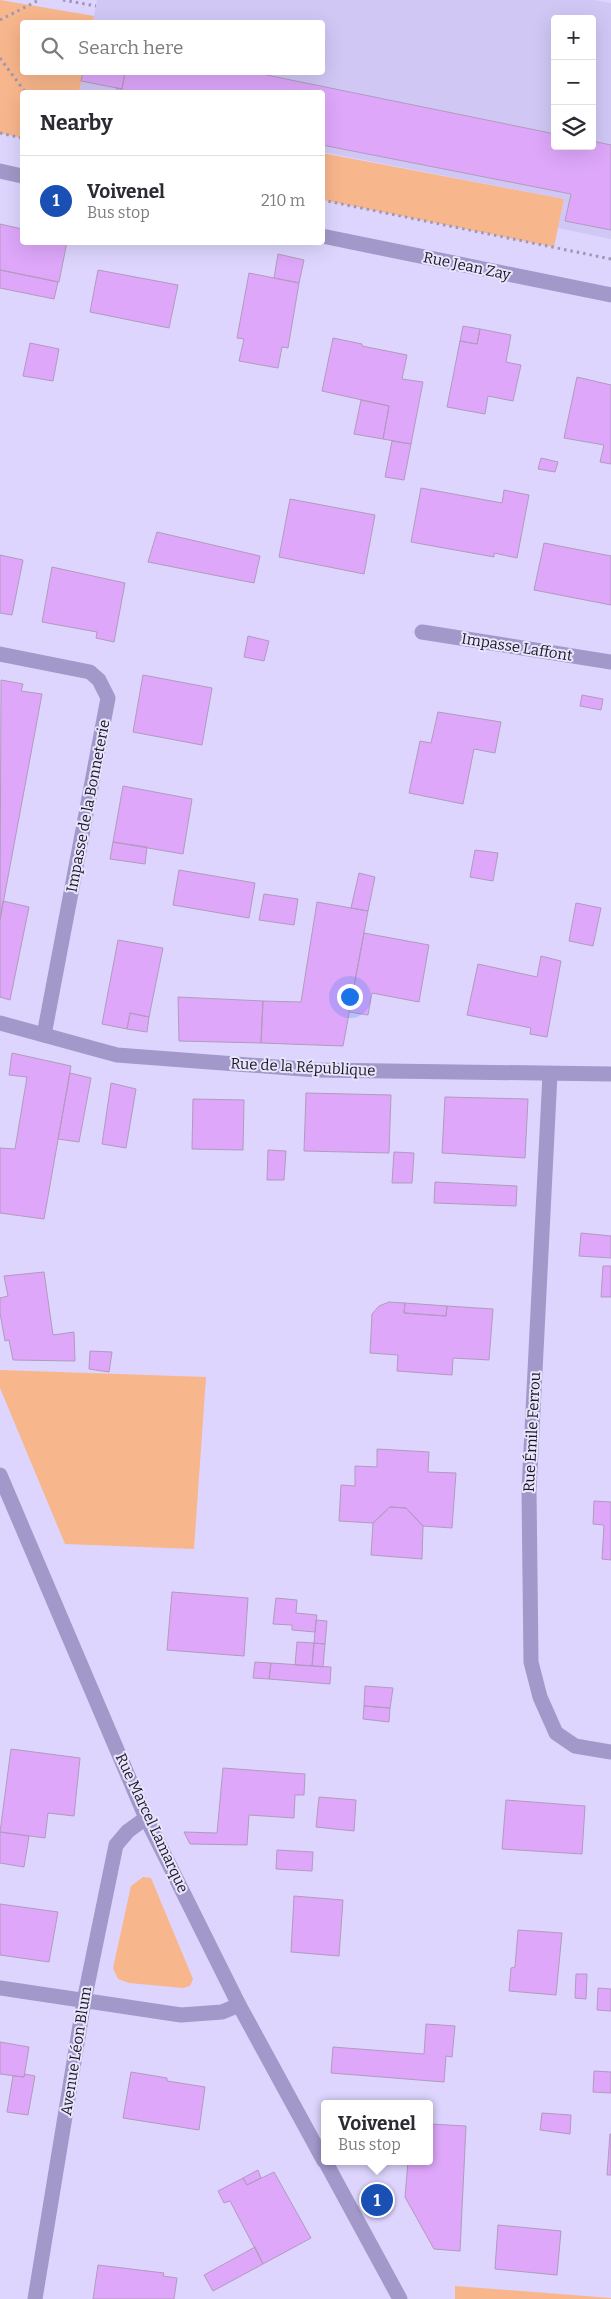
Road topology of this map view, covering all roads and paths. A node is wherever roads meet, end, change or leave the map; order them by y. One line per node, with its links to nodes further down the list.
1 (39, 0): 4 (path)
2 (63, 0): 3 (path)
3 (96, 6)
4 (0, 20)
5 (0, 58): 6 (path)
6 (24, 90)
7 (0, 133): 8 (path)
8 (20, 138)
9 (0, 171): 10 (street)
10 (20, 176)
11 (325, 201): 13 (path)
12 (325, 237): 14 (street, Rue Jean Zay)
13 (611, 259)
14 (611, 295)
15 (422, 632): 17 (street, Impasse Laffont)
16 (0, 654): 19 (street, Impasse de la Bonneterie)
17 (611, 662)
18 (0, 1023): 19 (street, Rue de la République)
19 (44, 1035): 20 (street, Rue de la République)
20 (550, 1074): 21 (street, Rue de la République); 23 (street, Rue Émile Ferrou)
21 (611, 1074)
22 (0, 1475): 24 (street, Rue Marcel Lamarque)
23 (608, 1752)
24 (146, 1818): 26 (street, Avenue Léon Blum); 27 (street, Rue Marcel Lamarque)
25 (0, 1988): 26 (street)
26 (84, 2000): 27 (street); 30 (street, Avenue Léon Blum)
27 (239, 2005): 28 (street, Rue Marcel Lamarque)
28 (321, 2154)
29 (327, 2165): 31 (street, Rue Marcel Lamarque)
30 (35, 2299)
31 (400, 2299)

